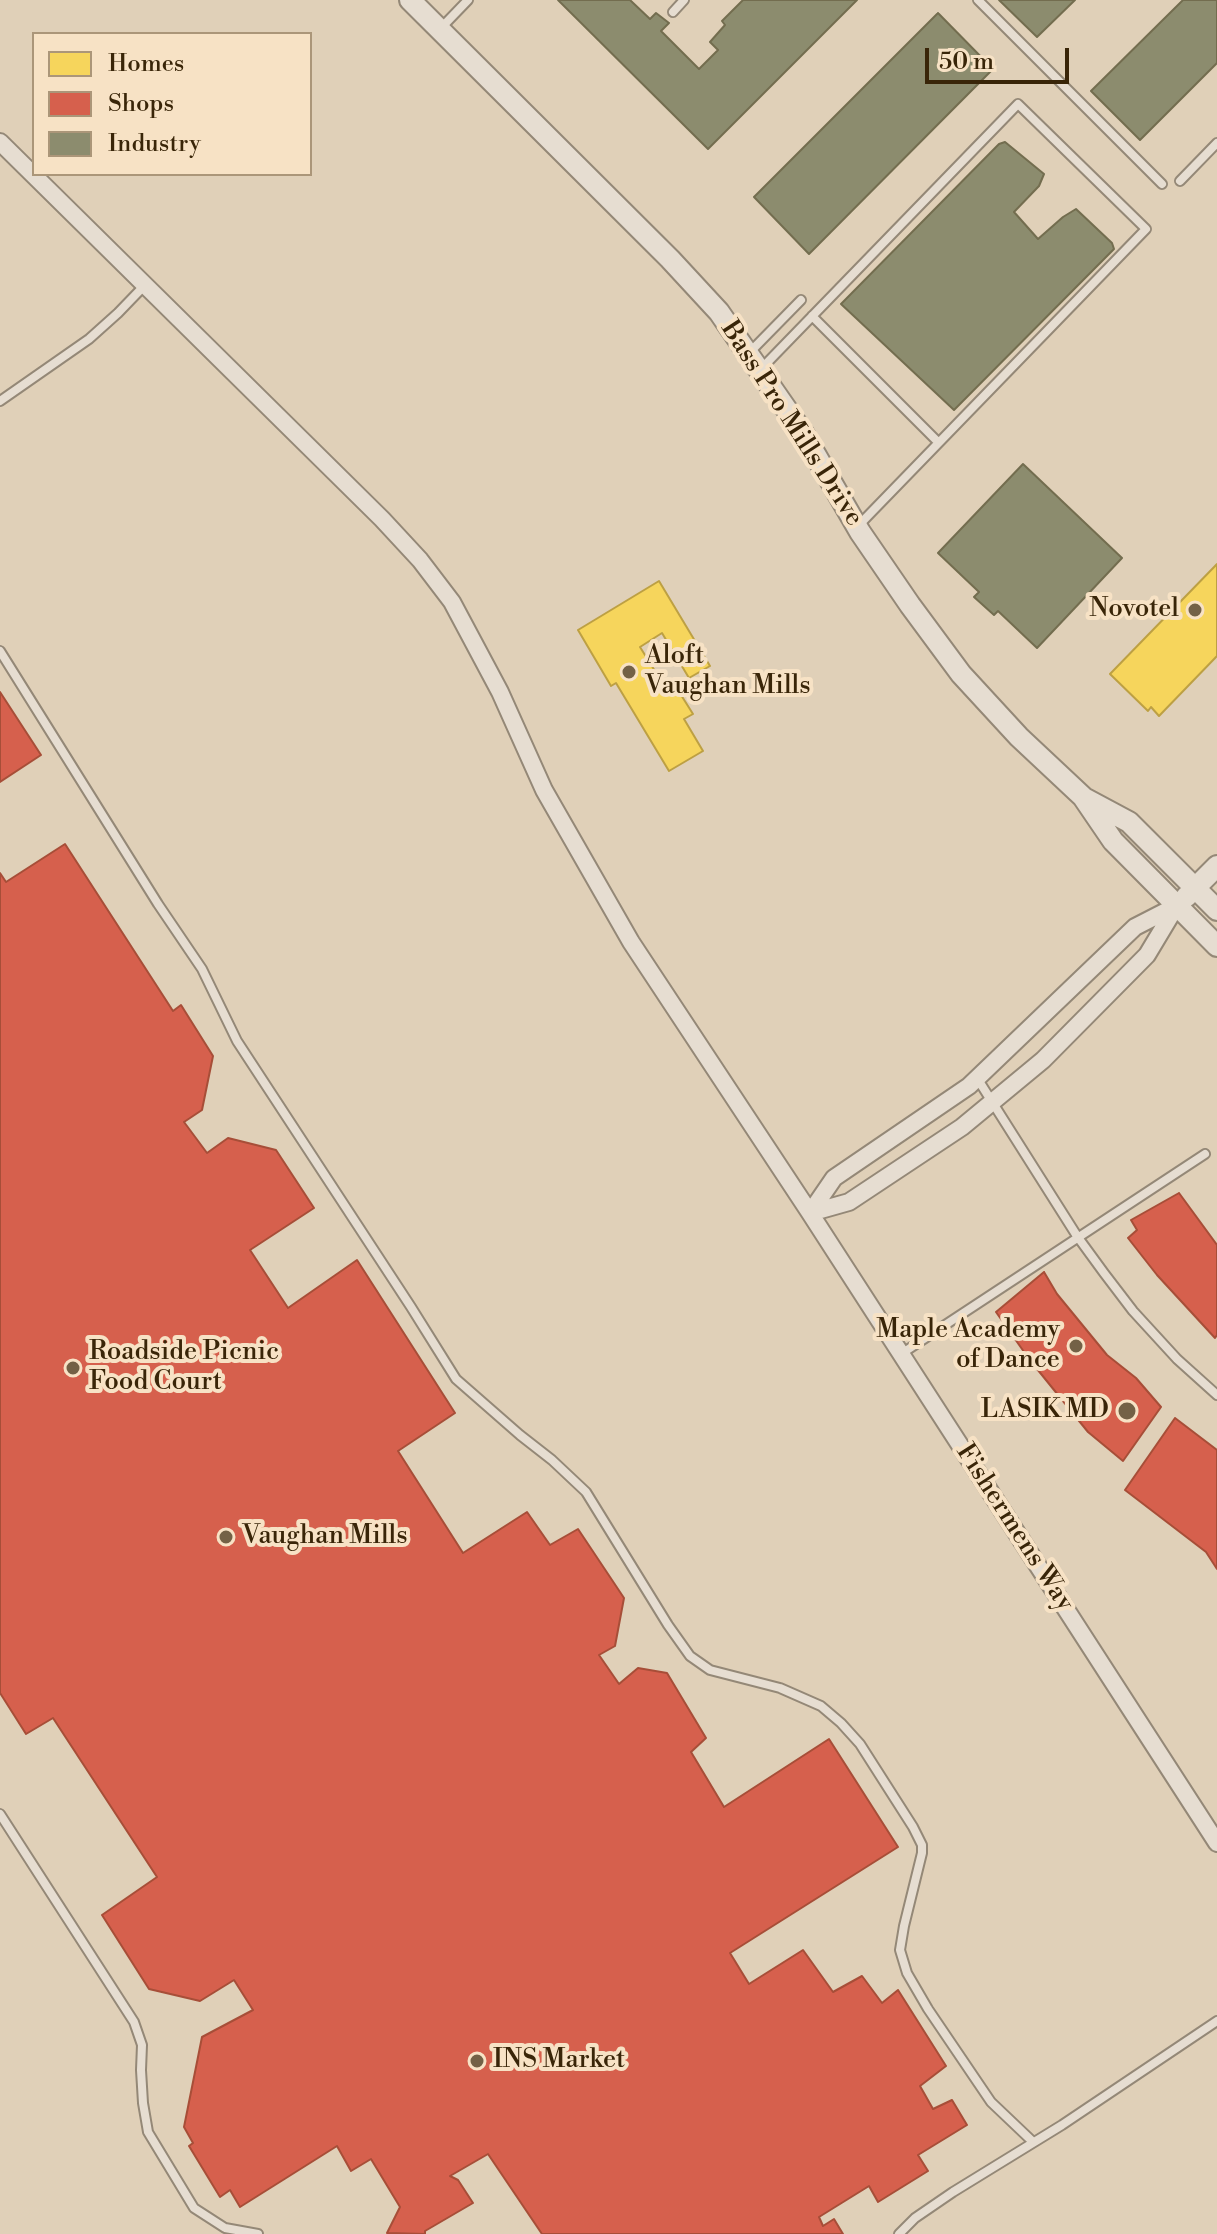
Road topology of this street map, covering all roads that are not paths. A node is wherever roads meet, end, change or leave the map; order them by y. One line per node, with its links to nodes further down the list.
1 (410, 0): 6 (street, Bass Pro Mills Drive)
2 (468, 0): 6 (lane)
3 (684, 0): 5 (lane)
4 (978, 0): 12 (lane)
5 (673, 12)
6 (439, 29): 16 (street, Bass Pro Mills Drive)
7 (0, 142): 9 (street, Fishermens Way)
8 (1217, 143): 11 (lane)
9 (32, 174)
10 (34, 176): 13 (street, Fishermens Way)
11 (1180, 181)
12 (1162, 184)
13 (145, 285): 17 (lane); 30 (street, Fishermens Way)
14 (801, 300): 16 (lane)
15 (812, 316): 16 (lane); 18 (lane); 18 (lane)
16 (754, 362): 19 (street, Bass Pro Mills Drive)
17 (0, 401)
18 (938, 442): 19 (lane)
19 (857, 526): 21 (street, Bass Pro Mills Drive)
20 (0, 651): 37 (lane)
21 (1083, 797): 23 (street, Bass Pro Mills Drive); 24 (street, Bass Pro Mills Drive)
22 (1217, 866): 23 (street)
23 (1195, 887): 24 (street); 25 (street, Bass Pro Mills Drive)
24 (1177, 905): 26 (street, Bass Pro Mills Drive); 27 (street); 28 (street)
25 (1217, 910)
26 (1217, 946)
27 (977, 1078): 28 (lane); 30 (street)
28 (992, 1102): 30 (street); 31 (lane)
29 (1205, 1154): 31 (lane)
30 (810, 1213): 32 (street, Fishermens Way)
31 (1077, 1236): 32 (lane); 33 (lane)
32 (901, 1354): 35 (street, Fishermens Way)
33 (1217, 1395)
34 (0, 1814): 38 (lane)
35 (1217, 1843)
36 (1217, 2021): 37 (lane)
37 (1032, 2141): 39 (lane)
38 (258, 2234)
39 (899, 2234)

